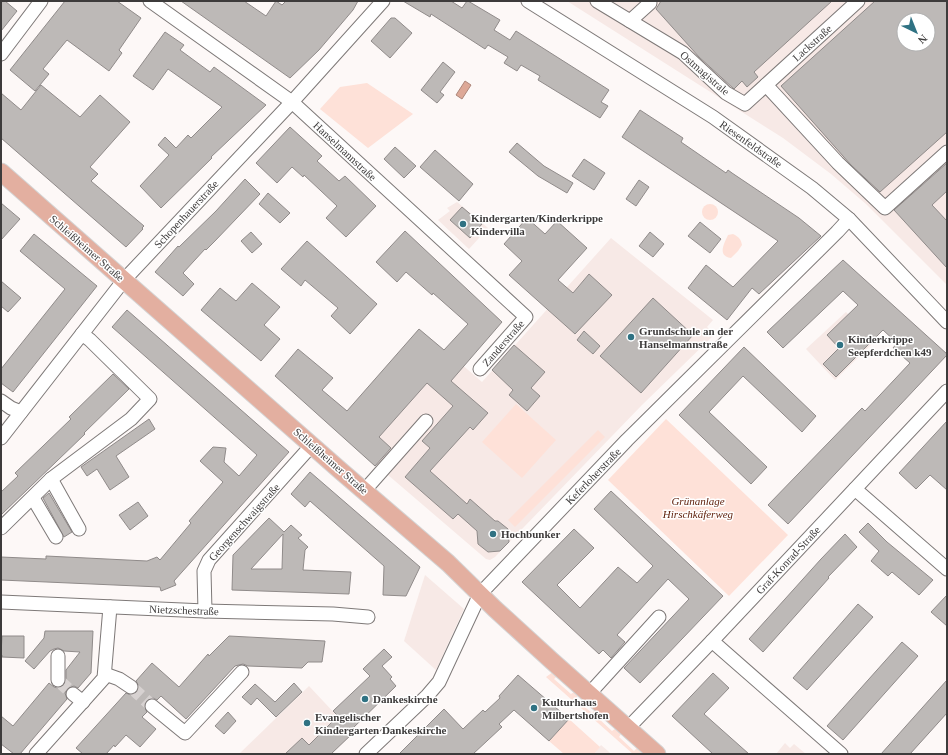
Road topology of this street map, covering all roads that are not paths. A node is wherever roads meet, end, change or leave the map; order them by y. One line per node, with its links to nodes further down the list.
1 (41, 1): 9 (street)
2 (150, 1): 11 (street, Hanselmannstraße)
3 (383, 1): 11 (street, Schopenhauerstraße)
4 (528, 1): 14 (street, Riesenfeldstraße)
5 (597, 1): 8 (street, Ostmagistrale)
6 (858, 1): 10 (street, Lackstraße)
7 (650, 3): 8 (street)
8 (630, 22): 10 (street, Ostmagistrale)
9 (1, 54)
10 (766, 85): 12 (street)
11 (292, 102): 15 (street, Schopenhauerstraße); 16 (street, Hanselmannstraße)
12 (947, 152)
13 (1, 172): 15 (main road, Schleißheimer Straße)
14 (849, 219): 17 (street, Riesenfeldstraße); 34 (street, Keferloherstraße)
15 (124, 280): 18 (street, Schopenhauerstraße); 25 (main road, Schleißheimer Straße)
16 (526, 317): 19 (street, Zanderstraße)
17 (947, 322)
18 (82, 334): 22 (street, Schopenhauerstraße); 26 (street)
19 (480, 369)
20 (947, 391): 27 (street, Graf-Konrad-Straße)
21 (1, 401): 22 (street)
22 (21, 412): 24 (street, Schopenhauerstraße)
23 (426, 421): 28 (street)
24 (1, 438)
25 (312, 445): 28 (main road, Schleißheimer Straße); 37 (street, Georgenschwaigstraße)
26 (51, 479): 29 (street); 31 (street)
27 (856, 489): 33 (street); 40 (street, Graf-Konrad-Straße)
28 (364, 491): 34 (main road, Schleißheimer Straße)
29 (32, 498): 30 (street); 32 (street)
30 (1, 528)
31 (80, 529)
32 (56, 537)
33 (947, 569)
34 (480, 594): 46 (main road, Schleißheimer Straße); 50 (street, Keferloherstraße)
35 (1, 602): 36 (street, Nietzschestraße)
36 (110, 607): 37 (street, Nietzschestraße); 43 (street)
37 (205, 611): 38 (street, Nietzschestraße)
38 (368, 617)
39 (659, 617): 46 (street)
40 (712, 641): 48 (street, Graf-Konrad-Straße); 52 (street)
41 (58, 656): 44 (street)
42 (242, 672): 47 (street)
43 (105, 674): 45 (street); 49 (street)
44 (58, 680)
45 (131, 687)
46 (589, 694): 48 (main road, Schleißheimer Straße)
47 (152, 706)
48 (628, 728): 51 (main road, Schleißheimer Straße)
49 (36, 754)
50 (366, 754)
51 (657, 754)
52 (841, 754)

